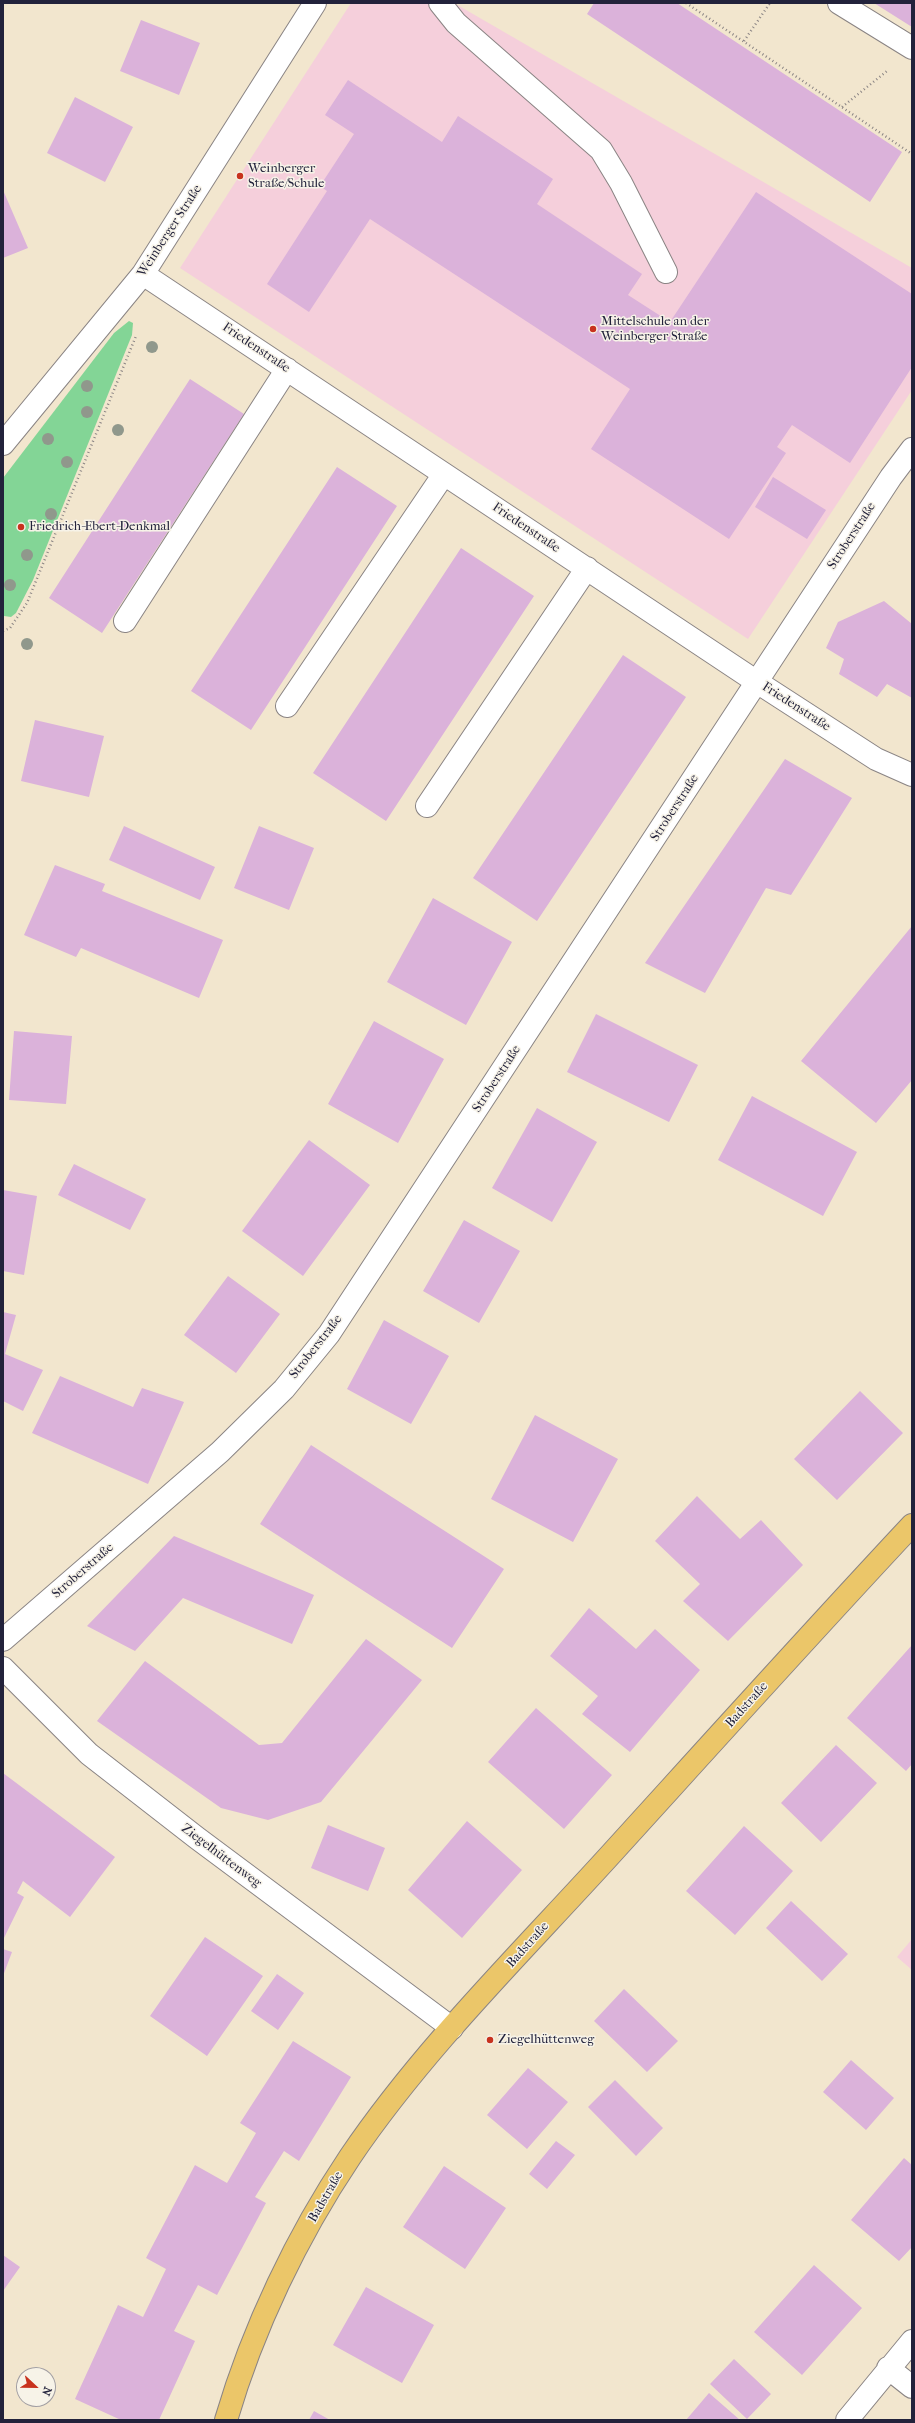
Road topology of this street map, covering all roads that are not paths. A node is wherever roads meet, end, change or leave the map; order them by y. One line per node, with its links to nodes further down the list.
1 (315, 3): 6 (street, Weinberger Straße)
2 (440, 3): 5 (street)
3 (839, 3): 4 (street)
4 (912, 48)
5 (666, 272)
6 (143, 274): 7 (street, Friedenstraße); 8 (street, Weinberger Straße)
7 (287, 369): 10 (street, Friedenstraße); 12 (street)
8 (3, 444)
9 (912, 449): 13 (street, Stroberstraße)
10 (444, 474): 11 (street, Friedenstraße); 14 (street)
11 (586, 568): 13 (street, Friedenstraße); 16 (street)
12 (125, 621)
13 (757, 682): 15 (street, Friedenstraße); 18 (street, Stroberstraße)
14 (287, 706)
15 (912, 775)
16 (427, 806)
17 (912, 1524): 20 (main road, Badstraße)
18 (3, 1640)
19 (3, 1668): 20 (street, Ziegelhüttenweg)
20 (452, 2028): 24 (main road, Badstraße)
21 (912, 2341): 22 (street)
22 (888, 2368): 23 (street); 25 (street)
23 (912, 2387)
24 (226, 2420)
25 (847, 2420)

